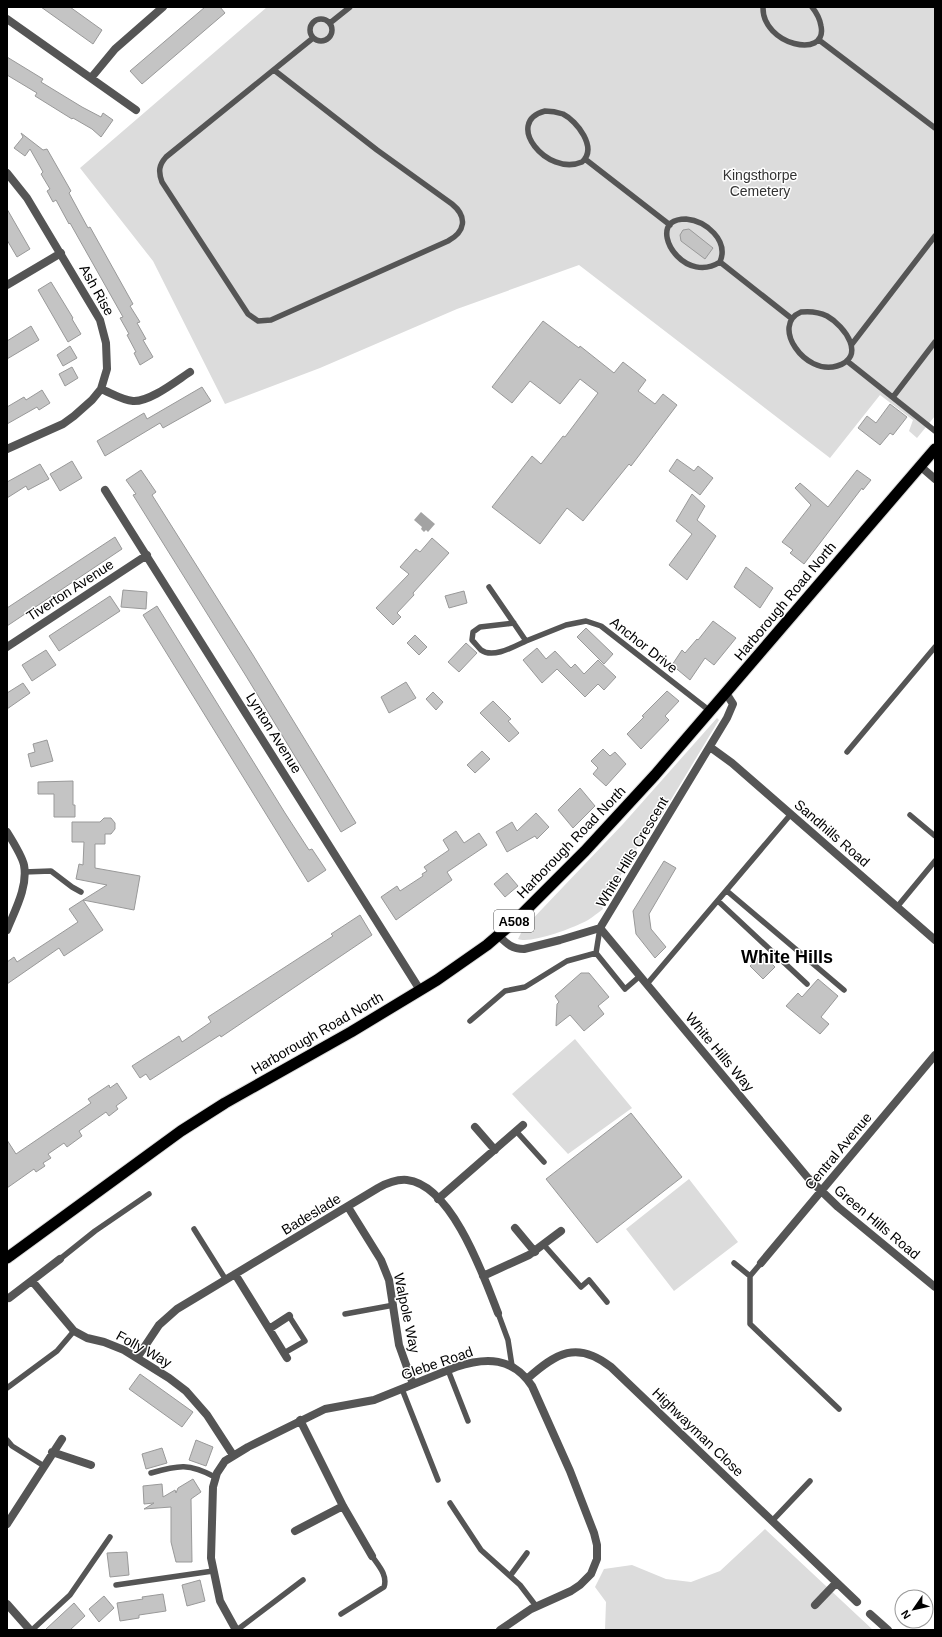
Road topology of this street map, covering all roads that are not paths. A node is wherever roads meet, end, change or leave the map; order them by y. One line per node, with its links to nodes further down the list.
1 (163, 7): 10 (street)
2 (350, 7): 6 (lane)
3 (763, 7): 8 (lane)
4 (812, 7): 8 (lane)
5 (7, 19): 10 (street)
6 (330, 23): 7 (lane); 7 (lane)
7 (313, 38): 9 (lane)
8 (819, 40): 12 (lane)
9 (274, 70): 9 (lane)
10 (92, 78): 11 (street)
11 (136, 110)
12 (935, 128)
13 (585, 159): 13 (lane); 15 (lane)
14 (7, 173): 17 (street, Ash Rise)
15 (670, 225): 18 (lane); 18 (lane)
16 (935, 236): 22 (lane)
17 (61, 253): 19 (street); 25 (street, Ash Rise)
18 (720, 262): 20 (lane)
19 (7, 285)
20 (791, 318): 22 (lane); 23 (lane)
21 (935, 342): 26 (lane)
22 (852, 344): 23 (lane)
23 (847, 361): 26 (lane)
24 (190, 372): 25 (street)
25 (101, 389): 28 (street, Ash Rise)
26 (893, 397): 27 (lane)
27 (935, 431)
28 (7, 449)
29 (935, 449): 30 (highway, A508)
30 (920, 466): 31 (street); 39 (highway, Harborough Road North / A508)
31 (935, 479)
32 (105, 490): 33 (street, Lynton Avenue)
33 (146, 555): 38 (street, Tiverton Avenue); 61 (street, Lynton Avenue)
34 (489, 587): 35 (lane)
35 (514, 623): 36 (lane); 36 (lane, Anchor Drive)
36 (526, 641): 40 (lane, Anchor Drive)
37 (935, 646): 42 (lane)
38 (7, 647)
39 (726, 693): 40 (highway, Harborough Road North / A508); 41 (street, White Hills Crescent)
40 (711, 712): 55 (highway, Harborough Road North / A508)
41 (710, 747): 43 (street, Sandhills Road); 53 (street, White Hills Crescent)
42 (847, 752)
43 (791, 814): 50 (lane); 52 (street, Sandhills Road)
44 (910, 815): 46 (lane)
45 (7, 832): 48 (street)
46 (935, 836)
47 (935, 861): 52 (lane)
48 (24, 872): 49 (lane); 54 (street)
49 (81, 892)
50 (727, 892): 51 (lane); 62 (lane)
51 (718, 901): 59 (lane); 60 (lane)
52 (897, 907): 56 (street, Sandhills Road)
53 (600, 928): 55 (street, White Hills Crescent); 57 (lane); 58 (street, White Hills Way)
54 (7, 930)
55 (498, 935): 61 (highway, Harborough Road North / A508)
56 (935, 940)
57 (596, 953): 58 (lane); 63 (lane)
58 (640, 976): 59 (street, White Hills Way)
59 (647, 984): 70 (street, White Hills Way)
60 (807, 984)
61 (420, 990): 79 (highway, Harborough Road North / A508)
62 (844, 990)
63 (470, 1021)
64 (935, 1056): 70 (street, Central Avenue)
65 (523, 1125): 67 (street)
66 (475, 1127): 68 (street)
67 (516, 1131): 68 (street); 69 (lane)
68 (495, 1150): 72 (street)
69 (544, 1162)
70 (821, 1192): 81 (street, Central Avenue); 88 (street, Green Hills Road)
71 (149, 1194): 80 (lane)
72 (438, 1199): 73 (street, Badeslade); 84 (street, Badeslade)
73 (348, 1207): 83 (street, Badeslade); 91 (street, Walpole Way)
74 (515, 1228): 78 (street)
75 (194, 1229): 86 (lane)
76 (561, 1231): 77 (street)
77 (544, 1245): 78 (street); 90 (lane)
78 (535, 1252): 84 (street)
79 (7, 1258)
80 (60, 1259): 87 (street)
81 (761, 1263): 85 (lane)
82 (734, 1264): 85 (lane)
83 (236, 1274): 86 (street, Badeslade); 95 (street)
84 (483, 1276): 92 (street, Badeslade)
85 (750, 1276): 105 (lane)
86 (226, 1280): 98 (street, Badeslade)
87 (32, 1281): 89 (street); 96 (street, Folly Way)
88 (935, 1287)
89 (8, 1299)
90 (607, 1302)
91 (394, 1306): 93 (lane); 102 (street, Walpole Way)
92 (498, 1313): 99 (lane)
93 (346, 1314)
94 (290, 1316): 95 (street); 97 (lane)
95 (269, 1329): 97 (street)
96 (74, 1331): 98 (street, Folly Way); 103 (lane)
97 (285, 1356)
98 (137, 1358): 111 (street, Folly Way)
99 (512, 1366): 100 (street, Glebe Road); 101 (street, Glebe Road)
100 (448, 1370): 102 (street, Glebe Road); 107 (lane)
101 (527, 1379): 120 (street, Highwayman Close); 134 (street, Glebe Road)
102 (413, 1384): 104 (street, Glebe Road)
103 (7, 1388)
104 (402, 1389): 106 (street, Glebe Road); 116 (lane)
105 (840, 1409)
106 (300, 1420): 111 (street, Glebe Road); 119 (street)
107 (468, 1421)
108 (62, 1439): 110 (street)
109 (7, 1440): 113 (lane)
110 (52, 1452): 112 (street); 113 (street)
111 (233, 1455): 115 (street, Glebe Road)
112 (90, 1465)
113 (44, 1466): 121 (street)
114 (151, 1473): 115 (lane)
115 (215, 1478): 126 (street, Glebe Road)
116 (438, 1480)
117 (810, 1481): 120 (lane)
118 (450, 1503): 127 (lane)
119 (343, 1506): 122 (street); 125 (street)
120 (772, 1521): 129 (street, Highwayman Close)
121 (7, 1524)
122 (295, 1531)
123 (110, 1537): 137 (lane)
124 (527, 1553): 127 (lane)
125 (372, 1556): 135 (lane)
126 (213, 1571): 130 (lane); 138 (street, Glebe Road)
127 (510, 1576): 134 (lane)
128 (303, 1580): 138 (lane)
129 (836, 1583): 131 (street, Highwayman Close); 133 (street)
130 (116, 1585)
131 (857, 1602)
132 (7, 1604): 137 (street)
133 (815, 1605)
134 (536, 1606): 139 (street, Glebe Road)
135 (341, 1614)
136 (870, 1614): 140 (street)
137 (31, 1630)
138 (236, 1630)
139 (500, 1630)
140 (888, 1630)

